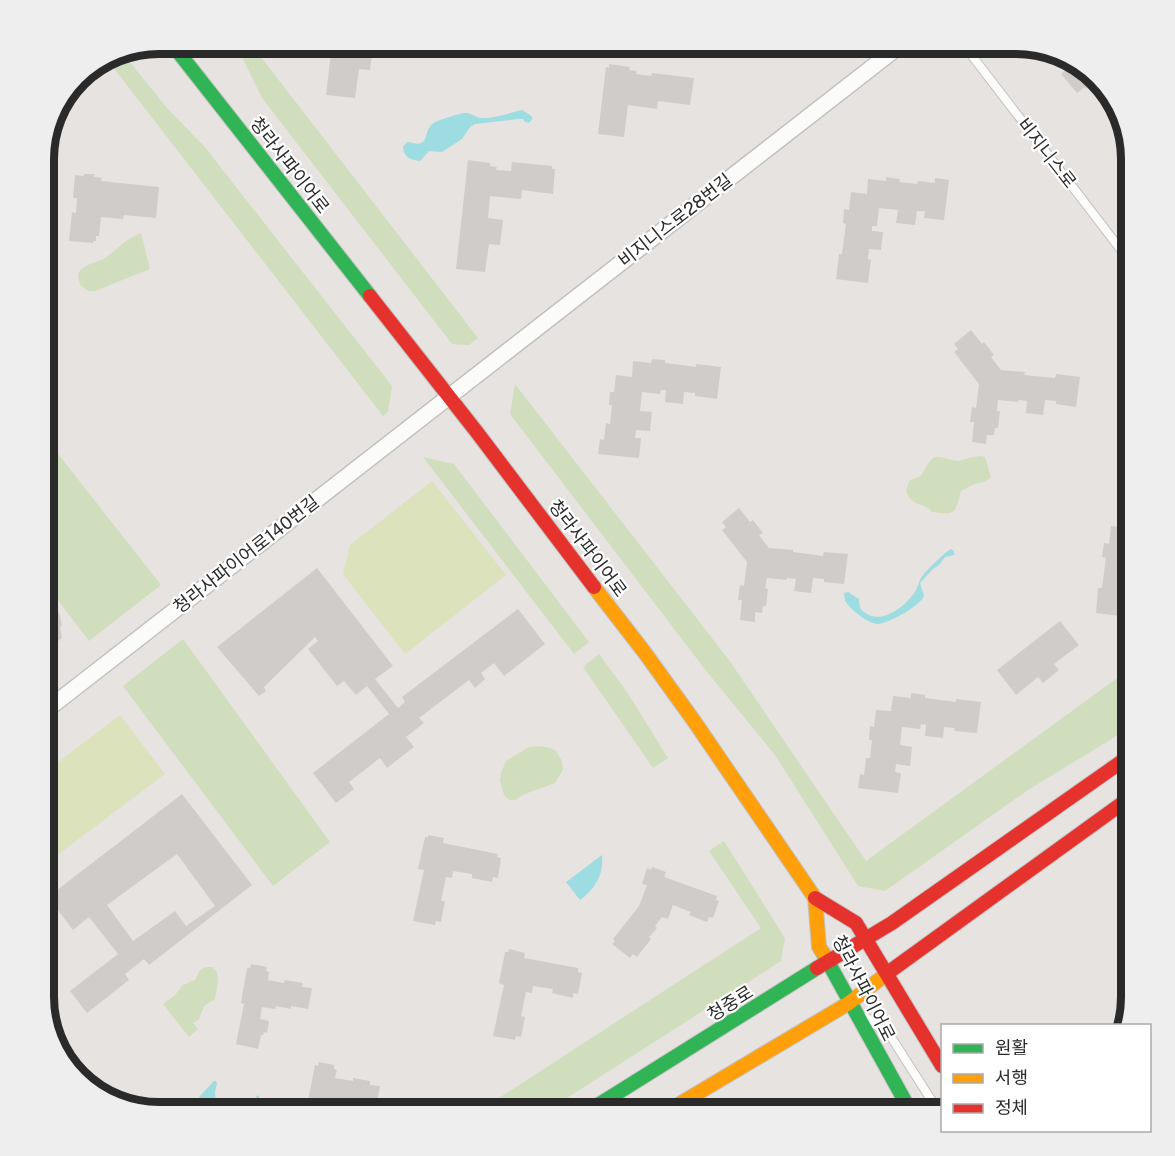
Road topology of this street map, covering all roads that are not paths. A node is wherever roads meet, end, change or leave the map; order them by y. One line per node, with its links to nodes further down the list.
1 (180, 54): 5 (main road, 청라사파이어로)
2 (889, 54): 5 (street, 비지니스로28번길)
3 (971, 54): 4 (lane, 비지니스로)
4 (1121, 250)
5 (449, 396): 6 (street, 청라사파이어로140번길); 9 (main road, 청라사파이어로)
6 (54, 704)
7 (1121, 762): 10 (main road, 청중로)
8 (1121, 804): 12 (main road)
9 (814, 898): 10 (main road); 11 (main road, 청라사파이어로)
10 (866, 938): 11 (main road, 청중로); 12 (main road)
11 (827, 963): 13 (main road, 청라사파이어로); 15 (main road, 청중로)
12 (888, 974): 13 (main road); 14 (main road)
13 (849, 1002): 16 (main road); 17 (main road, 청라사파이어로); 18 (lane)
14 (941, 1069)
15 (605, 1102)
16 (684, 1102)
17 (905, 1102)
18 (932, 1102)

